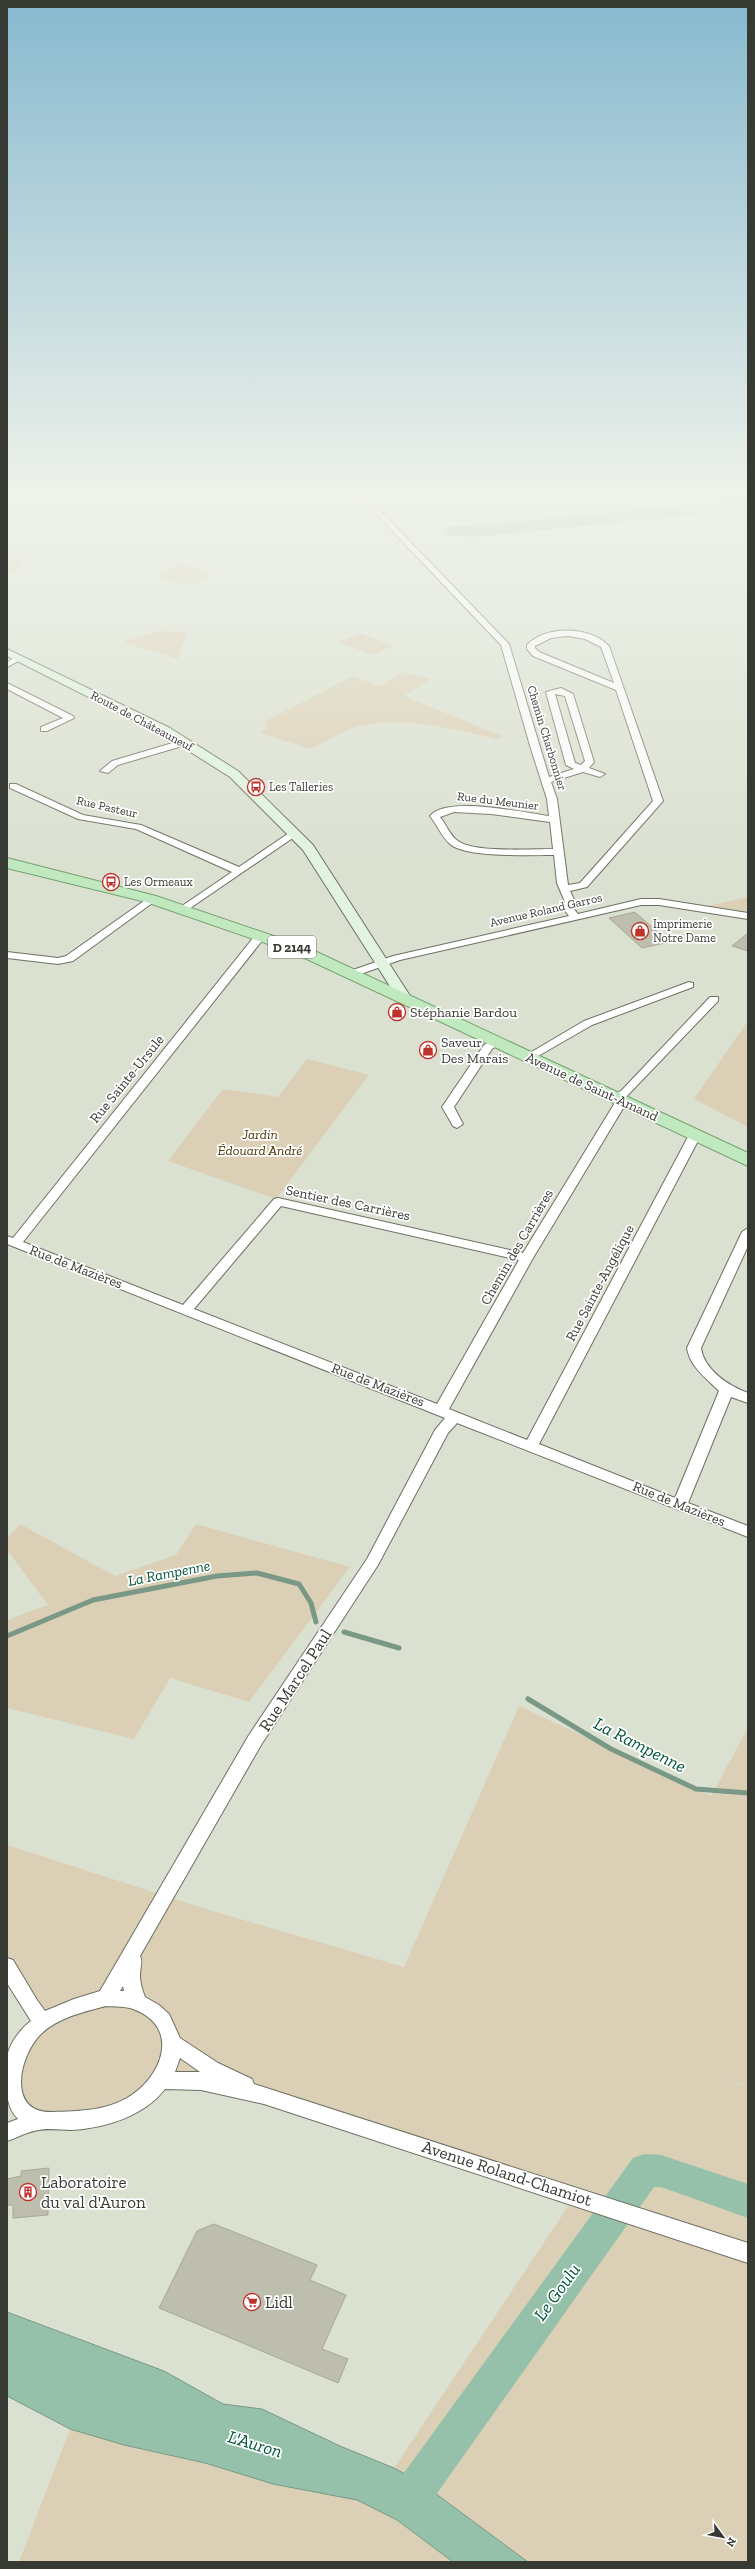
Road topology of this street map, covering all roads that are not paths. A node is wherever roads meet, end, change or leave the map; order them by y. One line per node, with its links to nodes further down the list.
1 (478, 616): 12 (street, Chemin Charbonnier)
2 (7, 652): 3 (main road, Route de Châteauneuf)
3 (20, 658): 4 (street); 8 (main road, Route de Châteauneuf)
4 (7, 665)
5 (7, 686): 7 (street)
6 (620, 689): 6 (street); 19 (street)
7 (44, 729)
8 (186, 742): 10 (street); 15 (main road, Route de Châteauneuf)
9 (581, 768): 9 (street); 11 (street); 12 (street)
10 (105, 771)
11 (600, 774)
12 (546, 780): 14 (street, Chemin Charbonnier)
13 (13, 786): 18 (street, Rue Pasteur)
14 (554, 820): 16 (street, Chemin Charbonnier); 16 (street, Rue du Meunier)
15 (295, 833): 18 (street); 28 (main road, Route de Châteauneuf)
16 (558, 852): 19 (street, Chemin Charbonnier)
17 (7, 863): 20 (main road, Avenue de Saint-Amand / D 2144)
18 (239, 871): 22 (street)
19 (564, 889): 21 (street, Chemin Charbonnier)
20 (151, 899): 22 (main road, Avenue de Saint-Amand / D 2144); 27 (street)
21 (570, 902): 23 (street); 25 (street, Chemin Charbonnier)
22 (183, 910): 26 (main road, Avenue de Saint-Amand / D 2144)
23 (591, 913): 24 (street, Avenue Roland Garros); 25 (street, Avenue Roland Garros)
24 (748, 916)
25 (575, 917): 28 (street, Avenue Roland Garros)
26 (263, 936): 29 (main road, Avenue de Saint-Amand / D 2144); 40 (street, Rue Sainte-Ursule)
27 (7, 955)
28 (383, 962): 29 (street, Avenue Roland Garros); 31 (main road, Route de Châteauneuf)
29 (354, 973): 31 (main road, Avenue de Saint-Amand / D 2144)
30 (689, 986): 34 (street)
31 (405, 999): 33 (main road, Avenue de Saint-Amand)
32 (714, 999): 35 (street, Chemin des Carrières)
33 (496, 1042): 34 (main road, Avenue de Saint-Amand); 36 (street)
34 (529, 1057): 35 (main road, Avenue de Saint-Amand)
35 (620, 1099): 37 (main road, Avenue de Saint-Amand); 41 (street, Chemin des Carrières)
36 (457, 1124)
37 (695, 1135): 38 (main road, Avenue de Saint-Amand); 46 (street, Rue Sainte-Angélique)
38 (748, 1160)
39 (748, 1232): 43 (street)
40 (11, 1241): 42 (street, Rue de Mazières)
41 (527, 1258): 42 (street, Sentier des Carrières); 45 (street, Chemin des Carrières)
42 (186, 1310): 45 (street, Rue de Mazières)
43 (726, 1390): 44 (street); 47 (street)
44 (748, 1398)
45 (448, 1413): 46 (street, Rue de Mazières); 49 (street, Rue Marcel Paul)
46 (531, 1446): 47 (street, Rue de Mazières)
47 (680, 1504): 48 (street, Rue de Mazières)
48 (748, 1532)
49 (138, 1947): 51 (street, Rue Marcel Paul); 52 (street, Rue Marcel Paul)
50 (7, 1966): 53 (street)
51 (106, 1998): 52 (street); 53 (street)
52 (138, 2002): 54 (street)
53 (43, 2022): 56 (street)
54 (172, 2043): 55 (street); 57 (street, Avenue Roland-Chamiot)
55 (161, 2080): 57 (street, Avenue Roland-Chamiot); 58 (street)
56 (7, 2089): 58 (street)
57 (264, 2095): 60 (street, Avenue Roland-Chamiot)
58 (39, 2121): 59 (street)
59 (7, 2132)
60 (748, 2253)

